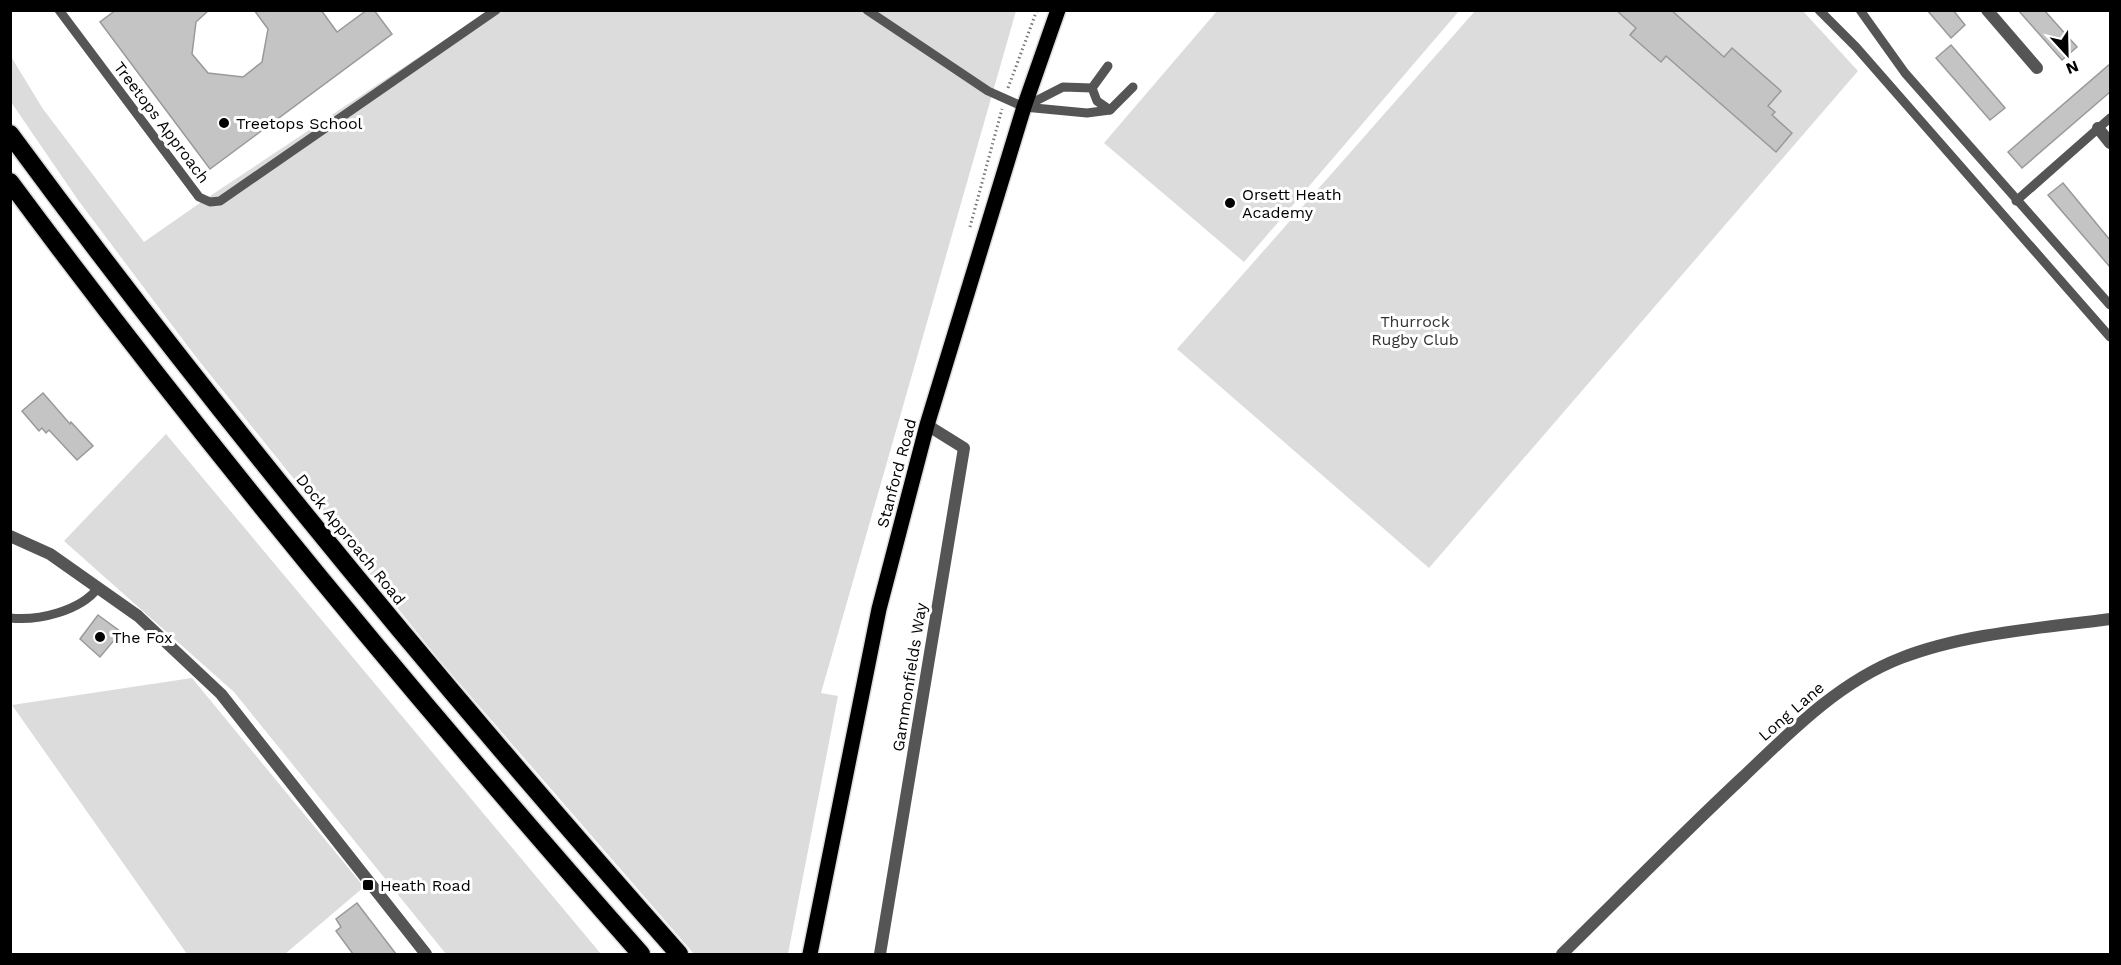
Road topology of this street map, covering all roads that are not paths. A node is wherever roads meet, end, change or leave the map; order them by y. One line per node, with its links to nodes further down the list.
1 (59, 10): 2 (lane, Treetops Approach)
2 (496, 10)
3 (867, 10): 12 (lane)
4 (1058, 10): 12 (main road, Stanford Road)
5 (1819, 10): 21 (lane)
6 (1860, 10): 19 (lane)
7 (1987, 10): 9 (street)
8 (1108, 66): 11 (lane)
9 (2037, 68)
10 (1133, 87): 13 (lane)
11 (1092, 88): 12 (lane); 13 (lane)
12 (1023, 107): 13 (lane); 22 (main road, Stanford Road)
13 (1110, 110)
14 (2110, 118): 15 (lane)
15 (2098, 128): 17 (street); 19 (lane)
16 (10, 134): 29 (highway, Dock Approach Road)
17 (2110, 143)
18 (10, 182): 28 (highway)
19 (2016, 201): 20 (lane)
20 (2110, 305)
21 (2110, 338)
22 (927, 425): 30 (main road, Stanford Road); 31 (street, Gammonfields Way)
23 (10, 536): 24 (street)
24 (98, 588): 25 (lane); 27 (street)
25 (10, 618)
26 (2110, 619): 32 (street, Long Lane)
27 (426, 954)
28 (641, 954)
29 (679, 954)
30 (810, 954)
31 (880, 954)
32 (1562, 954)

